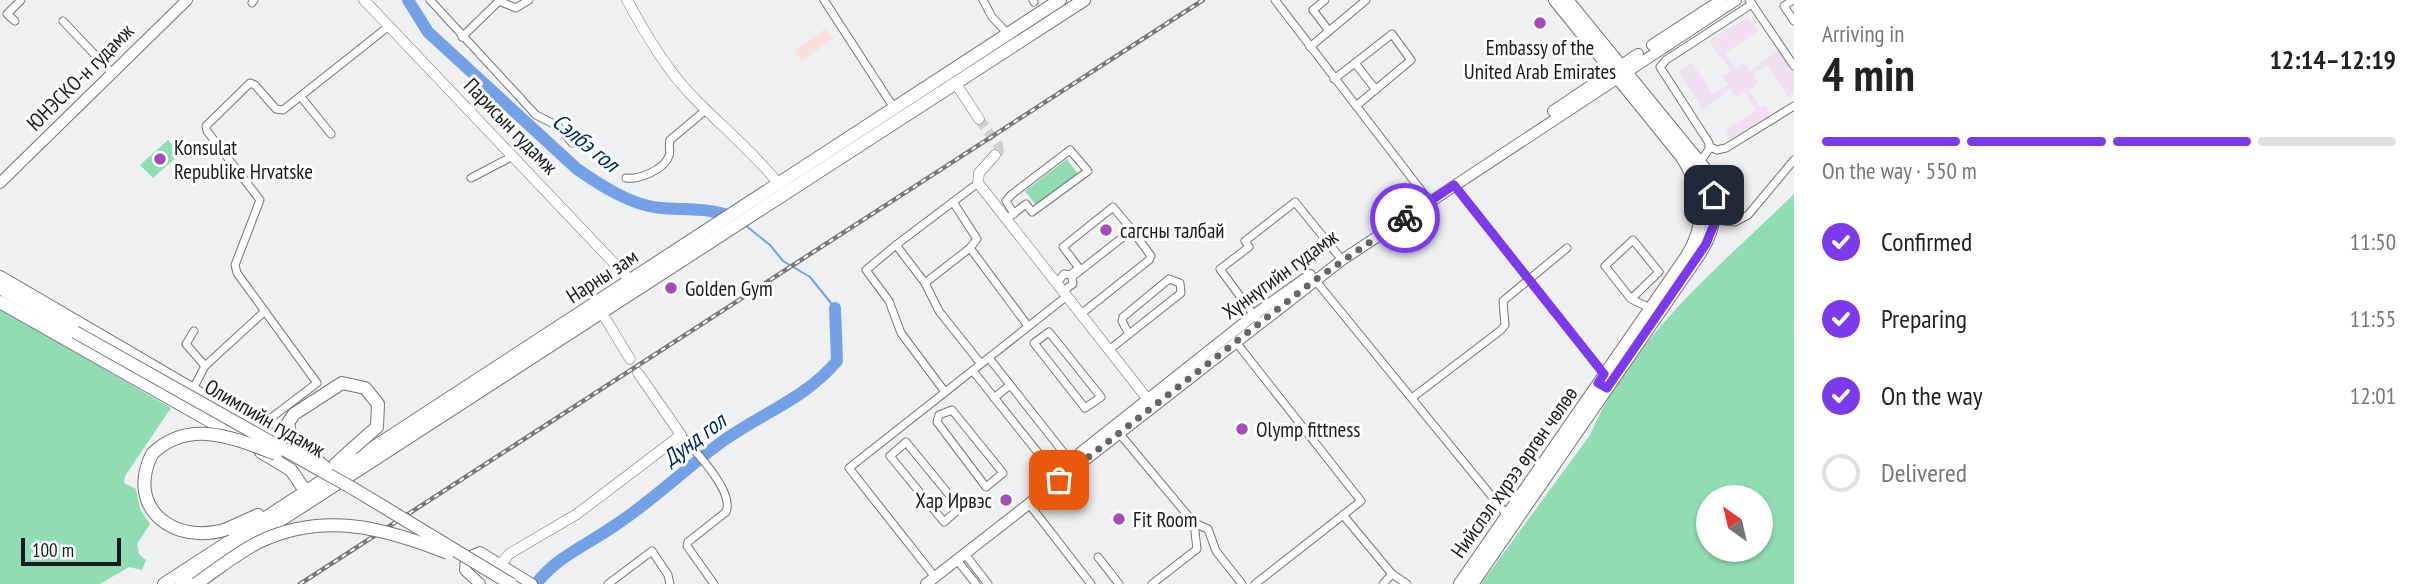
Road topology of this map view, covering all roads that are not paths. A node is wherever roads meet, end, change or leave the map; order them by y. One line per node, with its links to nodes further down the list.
1 (21, 0): 22 (street)
2 (187, 0): 32 (main road, ЮНЭСКО-н гудамж)
3 (363, 0): 24 (street, Парисын гудамж)
4 (430, 0): 27 (street)
5 (529, 0): 19 (street)
6 (627, 0): 39 (street)
7 (824, 0): 40 (street)
8 (983, 0): 26 (street)
9 (1060, 0): 26 (main road, Нарны зам)
10 (1084, 0): 34 (main road, Нарны зам)
11 (1275, 0): 28 (street)
12 (1325, 0): 25 (street)
13 (1366, 0): 25 (street)
14 (1555, 0): 31 (main road, Нийслэл хүрээ өргөн чөлөө)
15 (1567, 0): 31 (main road, Нийслэл хүрээ өргөн чөлөө)
16 (1721, 0): 31 (main road, Хүннүгийн гудамж)
17 (1736, 0): 31 (main road, Хүннүгийн гудамж)
18 (1793, 0): 21 (street)
19 (498, 1): 27 (street)
20 (1751, 2): 30 (street); 44 (street)
21 (1794, 20)
22 (15, 21)
23 (64, 21): 32 (street)
24 (389, 26): 36 (street); 46 (street, Парисын гудамж)
25 (1329, 31): 28 (street)
26 (1008, 34): 40 (main road, Нарны зам)
27 (462, 37): 43 (street)
28 (1310, 47): 33 (street)
29 (1355, 63): 33 (street); 35 (street); 35 (street)
30 (1794, 66)
31 (1620, 71): 48 (main road, Нийслэл хүрээ өргөн чөлөө); 54 (main road, Хүннүгийн гудамж); 55 (main road, Хүннүгийн гудамж); 74 (main road, Нийслэл хүрээ өргөн чөлөө)
32 (113, 74): 51 (main road, ЮНЭСКО-н гудамж)
33 (1334, 79): 37 (street)
34 (954, 86): 40 (main road, Нарны зам); 41 (street)
35 (1376, 90): 37 (street)
36 (301, 97): 42 (street); 75 (street)
37 (1356, 106): 55 (street)
38 (1794, 106): 44 (street)
39 (707, 109): 50 (street); 52 (street)
40 (899, 111): 52 (main road, Нарны зам); 60 (main road, Нарны зам)
41 (978, 120)
42 (331, 134)
43 (572, 143)
44 (1710, 147): 48 (street)
45 (995, 155): 53 (street)
46 (513, 156): 49 (street); 67 (street, Парисын гудамж)
47 (1794, 160): 58 (street)
48 (1700, 162): 58 (main road, Нийслэл хүрээ өргөн чөлөө)
49 (471, 177)
50 (626, 178)
51 (0, 183)
52 (778, 183): 60 (main road, Нарны зам)
53 (978, 183): 56 (street); 57 (street)
54 (1454, 185): 55 (main road, Хүннүгийн гудамж); 66 (street)
55 (1428, 199): 64 (main road, Хүннүгийн гудамж); 68 (main road, Хүннүгийн гудамж)
56 (953, 202): 61 (street); 62 (street)
57 (1010, 216): 57 (street); 71 (street)
58 (1714, 220): 92 (main road, Нийслэл хүрээ өргөн чөлөө)
59 (1132, 230): 71 (street); 71 (street); 77 (street)
60 (711, 234): 67 (main road, Нарны зам); 76 (main road, Нарны зам)
61 (896, 245): 69 (street); 95 (street)
62 (970, 248): 69 (street); 79 (street)
63 (1567, 248): 66 (street)
64 (1338, 254): 78 (main road, Хүннүгийн гудамж); 78 (street)
65 (0, 277): 94 (main road)
66 (1529, 278): 92 (street); 97 (street)
67 (630, 280): 87 (main road, Нарны зам)
68 (1315, 280): 78 (main road, Хүннүгийн гудамж); 97 (street)
69 (925, 283): 88 (street)
70 (0, 288): 112 (main road, Олимпийн гудамж, bridge)
71 (1062, 290): 77 (street); 79 (street)
72 (1631, 299): 72 (street); 74 (street)
73 (0, 302): 103 (main road)
74 (1650, 308): 92 (main road, Нийслэл хүрээ өргөн чөлөө)
75 (265, 310): 89 (street); 104 (street)
76 (602, 313): 86 (street); 87 (main road, Нарны зам)
77 (1081, 314): 84 (street)
78 (1257, 319): 83 (main road, Хүннүгийн гудамж); 98 (main road, Хүннүгийн гудамж)
79 (1030, 325): 82 (street); 85 (street)
80 (194, 331): 89 (street)
81 (1129, 334): 81 (street); 84 (street)
82 (1042, 337): 82 (street)
83 (1235, 341): 98 (main road, Хүннүгийн гудамж); 118 (street)
84 (1109, 349): 98 (street)
85 (989, 358): 88 (street); 93 (street)
86 (630, 359)
87 (514, 364): 110 (main road, Нарны зам)
88 (981, 364): 90 (street)
89 (205, 366): 94 (street)
90 (973, 370): 95 (street); 96 (street)
91 (638, 373): 108 (street)
92 (1603, 382): 119 (main road, Нийслэл хүрээ өргөн чөлөө); 149 (main road, Нийслэл хүрээ өргөн чөлөө)
93 (1010, 385): 96 (street); 111 (street)
94 (193, 389): 100 (main road)
95 (945, 393): 99 (street)
96 (995, 398): 113 (street)
97 (1412, 398): 119 (street)
98 (1150, 403): 105 (main road, Хүннүгийн гудамж); 111 (main road, Хүннүгийн гудамж)
99 (930, 404): 101 (street); 106 (street)
100 (231, 412): 102 (main road); 103 (main road)
101 (939, 415): 101 (street)
102 (249, 423): 104 (main road); 107 (main road)
103 (222, 428): 107 (main road)
104 (263, 431): 114 (main road)
105 (1117, 434): 111 (main road, Хүннүгийн гудамж); 120 (street)
106 (889, 436): 109 (street); 128 (street)
107 (240, 438): 116 (main road)
108 (684, 438): 121 (street); 137 (street)
109 (899, 448): 109 (street)
110 (378, 452): 114 (main road, Нарны зам); 114 (main road, Нарны зам)
111 (1073, 464): 113 (main road, Хүннүгийн гудамж); 117 (main road, Хүннүгийн гудамж)
112 (313, 467): 115 (main road, Олимпийн гудамж, bridge); 116 (main road, bridge)
113 (1055, 474): 128 (main road, Хүннүгийн гудамж)
114 (334, 475): 115 (main road, bridge); 116 (main road, Нарны зам); 130 (main road, Нарны зам)
115 (354, 489): 125 (main road, Олимпийн гудамж, bridge)
116 (304, 493): 129 (main road, Нарны зам)
117 (1028, 504): 123 (main road, Хүннүгийн гудамж); 141 (street)
118 (1343, 515): 127 (street); 145 (street)
119 (1507, 515): 148 (main road, Нийслэл хүрээ өргөн чөлөө)
120 (1194, 523): 143 (street); 144 (street)
121 (516, 549): 122 (street); 126 (street)
122 (480, 552): 126 (main road); 132 (main road)
123 (961, 557): 128 (main road, Хүннүгийн гудамж); 139 (street); 140 (street)
124 (1098, 557): 142 (street)
125 (482, 566): 131 (main road, bridge); 133 (main road, Олимпийн гудамж, bridge)
126 (503, 566): 134 (main road)
127 (1392, 574): 146 (street); 147 (street)
128 (931, 577): 138 (main road, Хүннүгийн гудамж)
129 (164, 584)
130 (182, 584)
131 (195, 584)
132 (480, 584)
133 (511, 584)
134 (532, 584)
135 (608, 584): 136 (street)
136 (670, 584)
137 (714, 584)
138 (916, 584)
139 (976, 584)
140 (988, 584)
141 (1091, 584)
142 (1119, 584)
143 (1152, 584)
144 (1241, 584)
145 (1255, 584)
146 (1383, 584)
147 (1407, 584)
148 (1460, 584)
149 (1472, 584)

